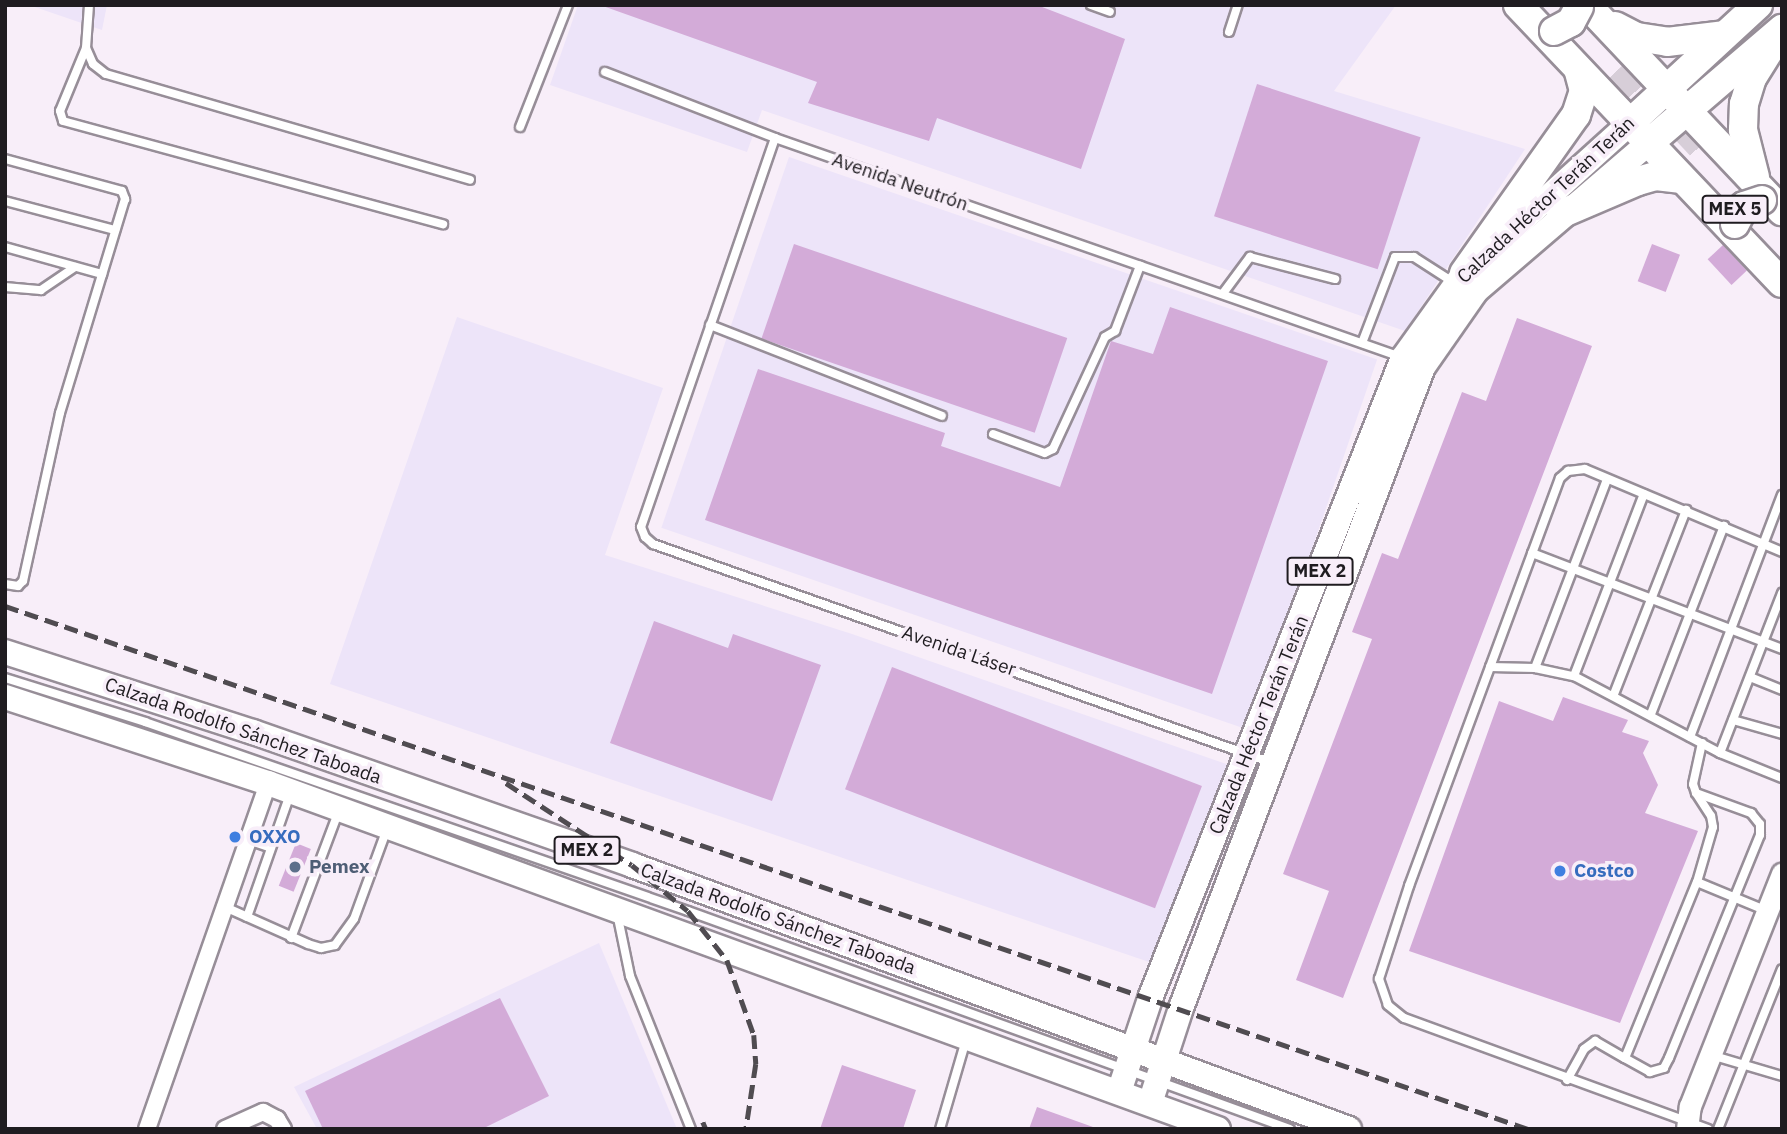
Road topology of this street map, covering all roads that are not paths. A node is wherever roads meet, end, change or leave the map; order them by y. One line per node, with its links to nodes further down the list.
1 (89, 5): 11 (lane)
2 (568, 5): 18 (lane)
3 (1091, 5): 6 (lane)
4 (1238, 5): 10 (lane)
5 (1518, 5): 7 (highway)
6 (1110, 12)
7 (1568, 13): 8 (highway); 12 (highway); 14 (highway); 15 (highway)
8 (1739, 16): 15 (highway, Calzada Héctor Terán Terán)
9 (1782, 30): 16 (highway, Calzada Héctor Terán Terán); 24 (highway)
10 (1229, 32)
11 (86, 48): 23 (lane); 27 (lane)
12 (1616, 71)
13 (605, 72): 19 (lane, Avenida Neutrón)
14 (1579, 72): 17 (highway); 36 (highway)
15 (1668, 87): 16 (highway); 17 (highway, Calzada Héctor Terán Terán)
16 (1689, 109): 20 (highway, Calzada Héctor Terán Terán); 24 (highway)
17 (1630, 122): 20 (highway); 36 (main road, Calzada Héctor Terán Terán / MEX 2)
18 (520, 127)
19 (775, 138): 33 (lane, Avenida Neutrón); 41 (lane)
20 (1650, 142): 22 (highway); 26 (main road, Calzada Héctor Terán Terán / MEX 2)
21 (5, 159): 28 (lane)
22 (1691, 164): 26 (highway); 29 (highway); 30 (highway, MEX 5); 32 (highway, MEX 5)
23 (470, 180)
24 (1769, 200): 29 (highway, bridge)
25 (5, 201): 28 (lane)
26 (1560, 214): 43 (main road, Calzada Héctor Terán Terán / MEX 2)
27 (443, 223)
28 (115, 230): 35 (lane)
29 (1736, 230): 38 (highway)
30 (1782, 232)
31 (5, 247): 34 (lane)
32 (1782, 257)
33 (1140, 266): 40 (lane, Avenida Neutrón); 45 (lane)
34 (75, 267): 35 (lane); 39 (lane)
35 (102, 274): 56 (lane)
36 (1460, 278): 42 (lane); 43 (main road, Calzada Héctor Terán Terán / MEX 2)
37 (1335, 279): 40 (lane)
38 (1782, 283)
39 (5, 287)
40 (1224, 292): 42 (lane, Avenida Neutrón)
41 (710, 325): 44 (lane); 78 (lane, Avenida Láser)
42 (1362, 342): 43 (lane, Avenida Neutrón)
43 (1413, 362): 78 (main road, Calzada Héctor Terán Terán / MEX 2); 79 (main road, Calzada Héctor Terán Terán / MEX 2)
44 (942, 416)
45 (993, 433)
46 (1607, 480): 47 (lane); 53 (lane); 54 (lane)
47 (1644, 494): 49 (lane); 55 (lane)
48 (1782, 495): 51 (lane)
49 (1686, 510): 50 (lane); 58 (lane)
50 (1724, 526): 51 (lane); 59 (lane)
51 (1764, 543): 52 (lane); 60 (lane)
52 (1782, 552)
53 (1532, 553): 54 (lane); 64 (lane)
54 (1572, 568): 55 (lane); 65 (lane)
55 (1610, 583): 58 (lane); 66 (lane)
56 (5, 584)
57 (1782, 593): 61 (lane)
58 (1651, 599): 59 (lane); 70 (lane)
59 (1692, 615): 60 (lane); 72 (lane)
60 (1730, 629): 61 (lane); 75 (lane)
61 (1762, 642): 62 (lane); 67 (lane)
62 (1782, 649)
63 (5, 652): 101 (main road, Calzada Rodolfo Sánchez Taboada / MEX 2)
64 (1490, 667): 65 (lane); 103 (lane)
65 (1535, 668): 66 (lane)
66 (1574, 676): 70 (lane)
67 (1750, 677): 69 (lane); 73 (lane)
68 (5, 678): 101 (lane)
69 (1782, 690)
70 (1614, 694): 72 (lane)
71 (5, 698): 81 (main road, Calzada Rodolfo Sánchez Taboada / MEX 2)
72 (1651, 714): 75 (lane)
73 (1733, 720): 74 (lane); 77 (lane)
74 (1782, 734)
75 (1690, 737): 76 (lane)
76 (1702, 743): 77 (lane); 82 (lane)
77 (1720, 752): 80 (lane)
78 (1247, 753): 79 (lane, Avenida Láser); 101 (main road, Calzada Héctor Terán Terán / MEX 2)
79 (1274, 764): 100 (main road, Calzada Héctor Terán Terán / MEX 2)
80 (1782, 778)
81 (280, 787): 83 (main road, Calzada Rodolfo Sánchez Taboada / MEX 2); 85 (street); 86 (lane)
82 (1696, 793): 88 (lane); 89 (lane)
83 (340, 809): 84 (main road, Calzada Rodolfo Sánchez Taboada / MEX 2); 94 (lane)
84 (388, 827): 91 (main road, Calzada Rodolfo Sánchez Taboada / MEX 2); 94 (lane)
85 (248, 840): 86 (lane); 90 (street)
86 (271, 848): 93 (lane)
87 (1782, 874): 92 (street)
88 (1697, 882): 89 (lane); 98 (lane)
89 (1734, 897): 92 (lane); 98 (lane)
90 (225, 907): 93 (lane); 106 (street)
91 (617, 910): 96 (main road, Calzada Rodolfo Sánchez Taboada / MEX 2); 109 (lane)
92 (1767, 911): 97 (street)
93 (247, 917): 94 (lane)
94 (291, 938)
95 (1782, 969): 99 (lane)
96 (967, 1037): 101 (main road, Calzada Rodolfo Sánchez Taboada / MEX 2); 110 (lane)
97 (1709, 1055): 99 (lane); 105 (street)
98 (1625, 1058): 103 (lane)
99 (1743, 1065): 102 (lane); 114 (lane)
100 (1161, 1069): 101 (main road, Calzada Rodolfo Sánchez Taboada / MEX 2); 104 (main road, Calzada Héctor Terán Terán / MEX 2); 112 (lane); 113 (main road, Calzada Rodolfo Sánchez Taboada / MEX 2)
101 (1127, 1070): 104 (main road, Calzada Rodolfo Sánchez Taboada / MEX 2)
102 (1782, 1076)
103 (1567, 1080): 105 (lane)
104 (1150, 1103): 111 (main road, Calzada Rodolfo Sánchez Taboada / MEX 2)
105 (1687, 1122)
106 (147, 1129)
107 (225, 1129): 108 (street)
108 (283, 1129)
109 (691, 1129)
110 (940, 1129)
111 (1218, 1129)
112 (1290, 1129)
113 (1349, 1129)
114 (1718, 1129)

